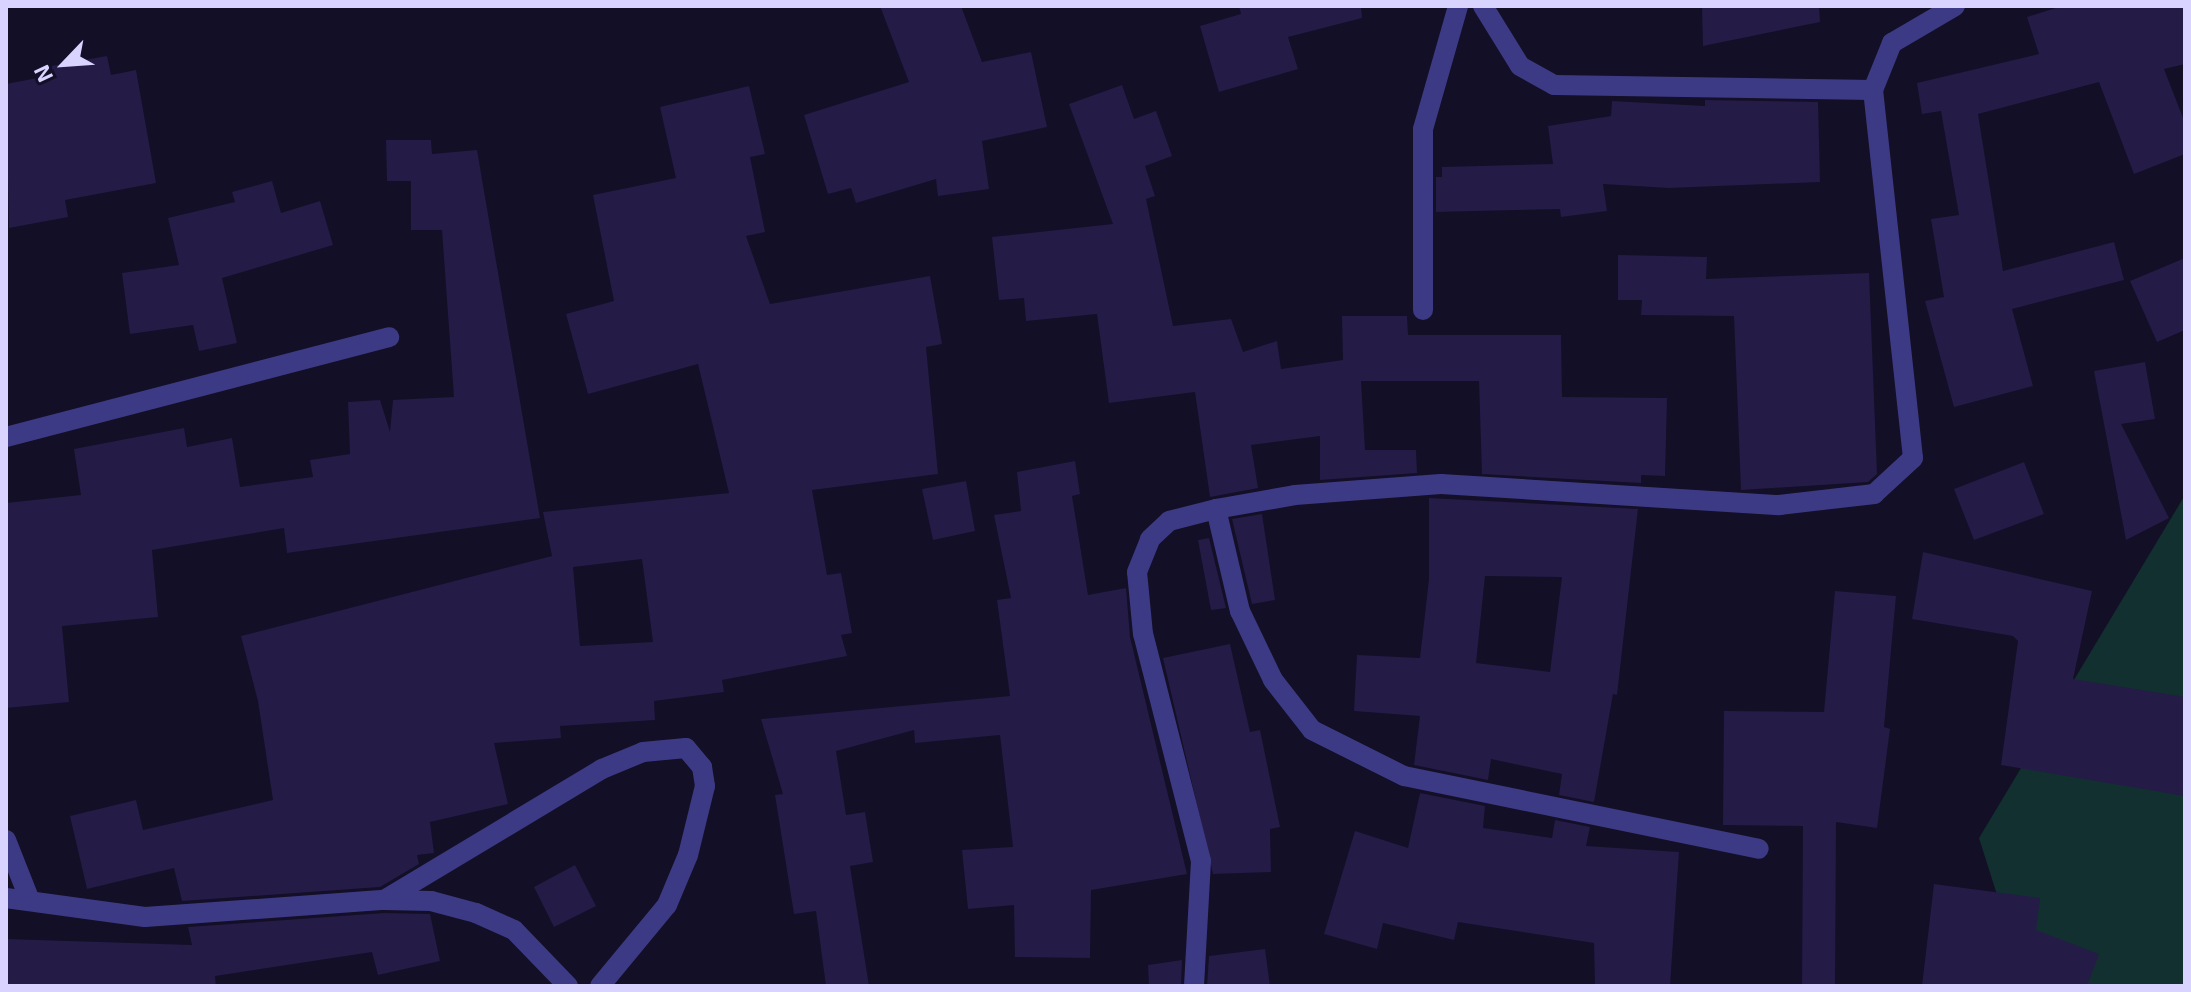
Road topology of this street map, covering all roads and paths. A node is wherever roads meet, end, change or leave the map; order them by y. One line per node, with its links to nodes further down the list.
1 (1458, 6): 5 (street)
2 (1483, 6): 4 (street)
3 (1955, 6): 4 (street)
4 (1873, 90): 8 (street)
5 (1423, 310)
6 (389, 337): 7 (street)
7 (6, 437)
8 (1216, 509): 10 (street); 16 (street)
9 (6, 840): 12 (street)
10 (1759, 849)
11 (6, 898): 12 (street)
12 (29, 898): 13 (street)
13 (384, 900): 14 (street); 15 (street)
14 (568, 986)
15 (600, 986)
16 (1194, 986)

